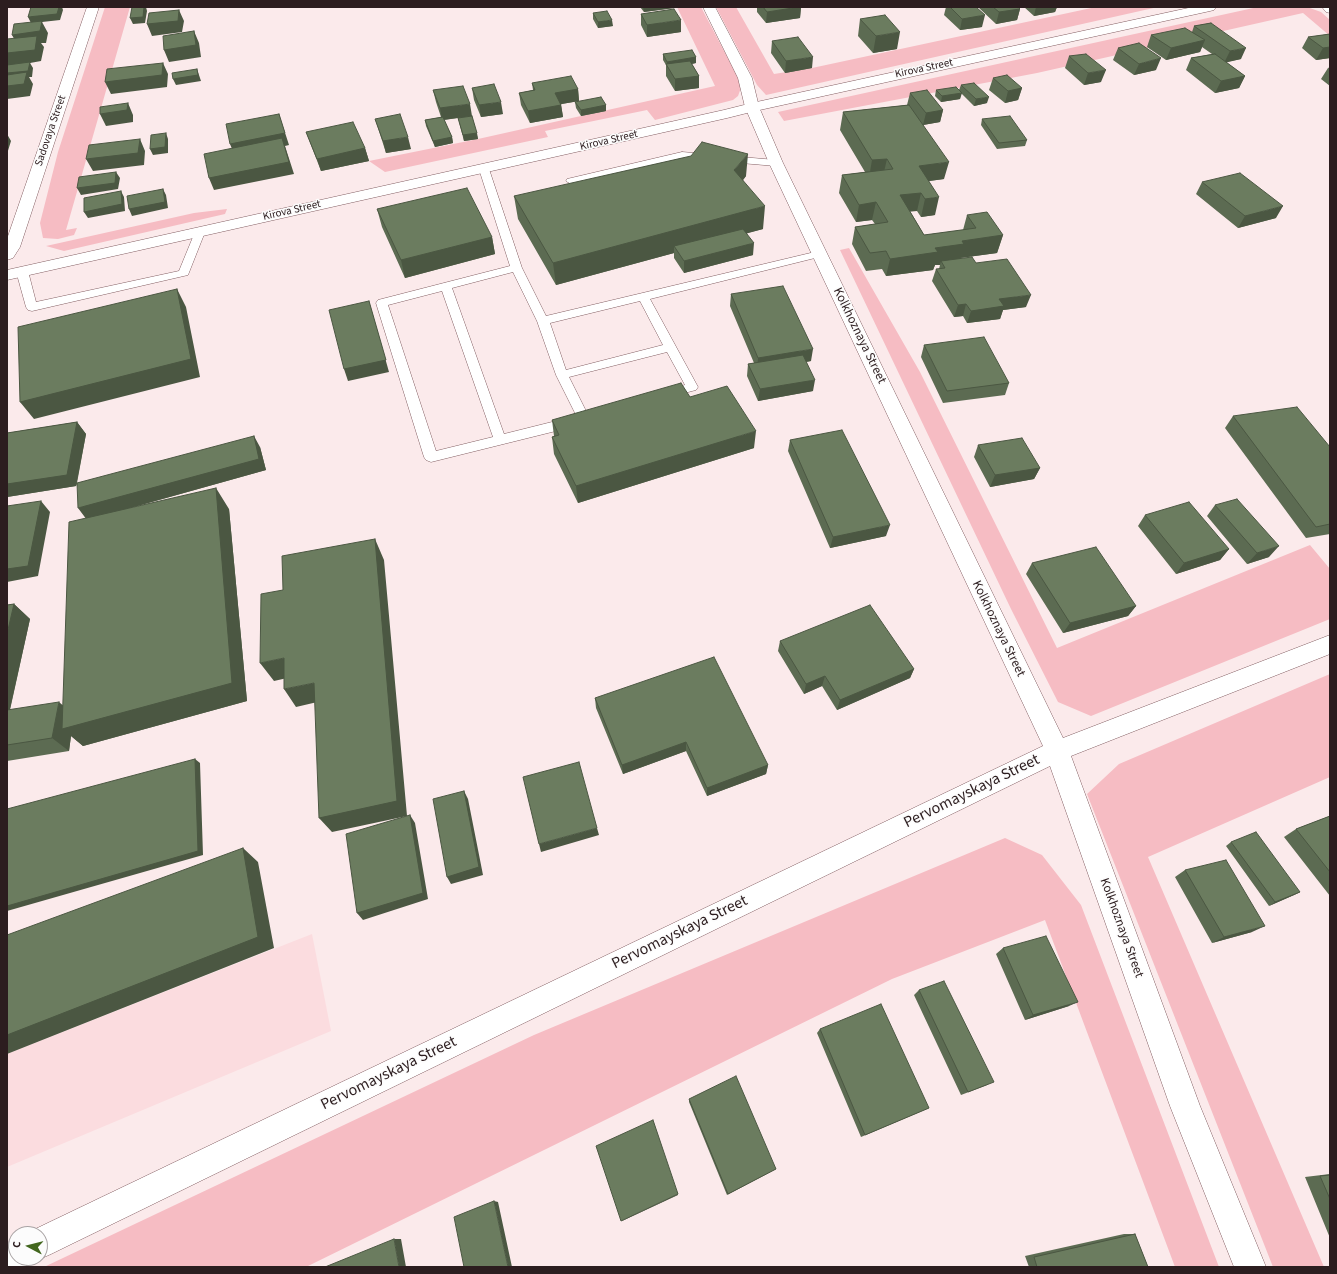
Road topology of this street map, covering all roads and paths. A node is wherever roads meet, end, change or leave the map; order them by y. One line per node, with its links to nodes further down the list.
1 (93, 7): 12 (street, Sadovaya Street)
2 (709, 7): 6 (street, Kolkhoznaya Street)
3 (1210, 7): 6 (street, Kirova Street)
4 (1328, 7): 5 (street)
5 (1330, 9)
6 (752, 106): 7 (street, Kolkhoznaya Street); 8 (street, Kirova Street)
7 (776, 163): 9 (lane); 11 (street, Kolkhoznaya Street)
8 (484, 169): 10 (street, Kirova Street); 13 (lane)
9 (571, 181)
10 (200, 232): 14 (street, Kirova Street); 14 (lane)
11 (819, 254): 17 (lane); 26 (street, Kolkhoznaya Street)
12 (7, 255)
13 (516, 268): 16 (lane); 18 (lane)
14 (22, 272): 15 (street, Kirova Street)
15 (7, 275)
16 (446, 286): 24 (lane); 24 (lane)
17 (643, 297): 18 (lane); 19 (lane)
18 (543, 321): 20 (lane)
19 (670, 347): 20 (lane); 21 (lane)
20 (562, 375): 23 (lane)
21 (656, 398)
22 (598, 415): 23 (lane)
23 (584, 419): 24 (lane)
24 (500, 440)
25 (1330, 644): 26 (street, Pervomayskaya Street)
26 (1057, 751): 27 (street, Pervomayskaya Street); 28 (street, Kolkhoznaya Street)
27 (48, 1239)
28 (1250, 1267)

